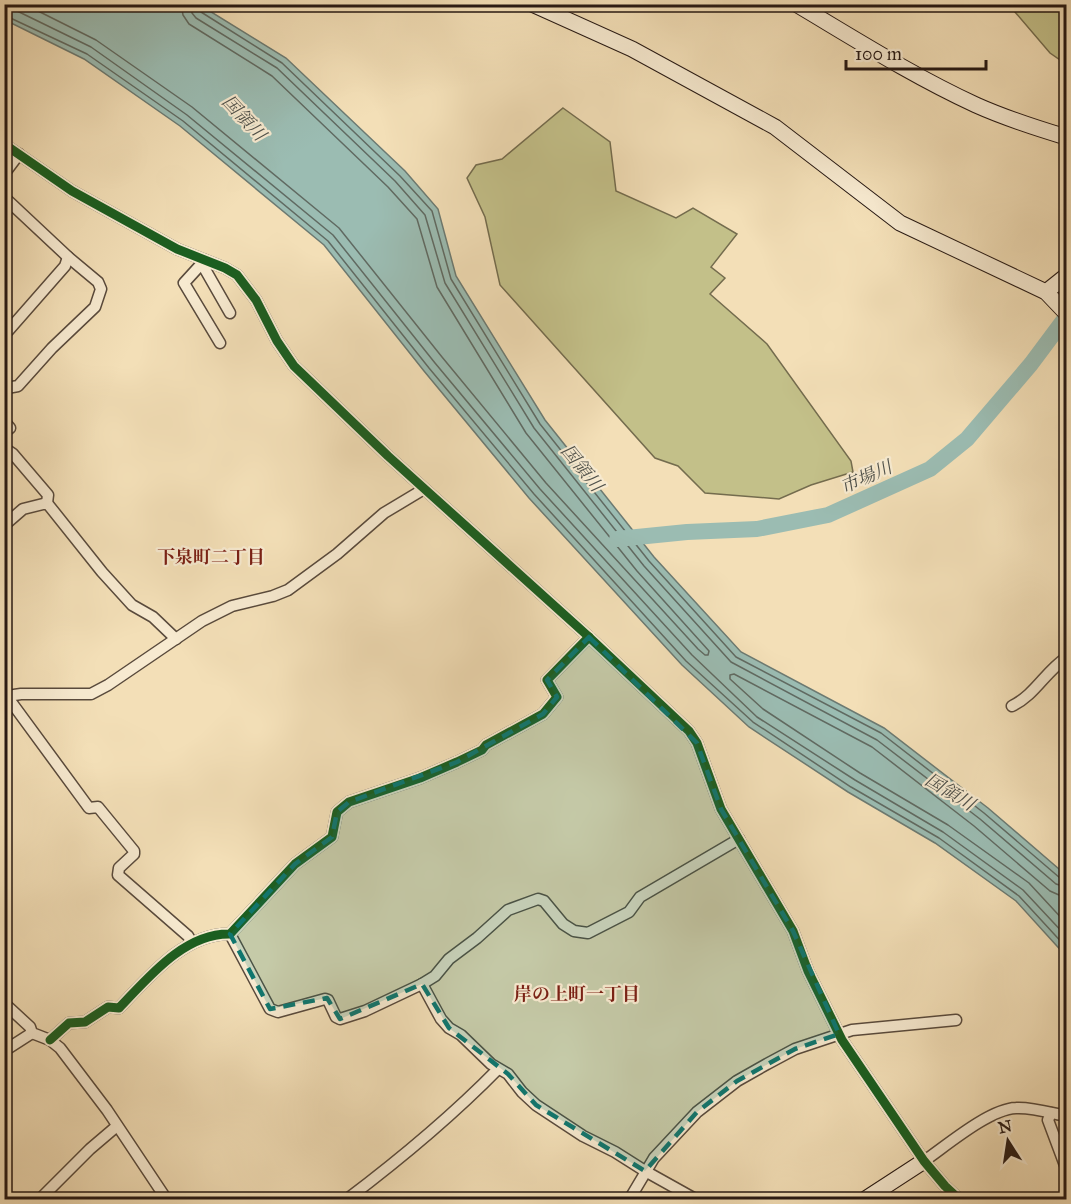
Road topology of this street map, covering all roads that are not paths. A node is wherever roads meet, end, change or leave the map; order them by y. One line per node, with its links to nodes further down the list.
1 (532, 4): 11 (street)
2 (796, 4): 3 (street)
3 (1066, 137)
4 (4, 144): 5 (street)
5 (19, 154): 6 (street); 9 (street)
6 (4, 174)
7 (4, 197): 8 (street)
8 (68, 257): 14 (street); 16 (street)
9 (204, 262): 12 (street); 15 (street); 20 (street)
10 (1066, 276): 11 (street)
11 (1050, 296): 13 (street)
12 (230, 313)
13 (1066, 313)
14 (4, 327)
15 (220, 343)
16 (4, 387)
17 (4, 421): 18 (street)
18 (4, 434)
19 (4, 448): 21 (street)
20 (424, 489): 23 (street); 24 (street)
21 (47, 503): 22 (street); 24 (street)
22 (4, 520)
23 (589, 638): 28 (street); 29 (street)
24 (176, 639): 26 (street)
25 (1066, 658): 27 (street)
26 (7, 701): 30 (street)
27 (1012, 706)
28 (739, 839): 31 (street); 35 (street)
29 (230, 934): 30 (street); 31 (street)
30 (192, 943): 36 (street)
31 (422, 984): 38 (street)
32 (4, 1003): 34 (street)
33 (956, 1020): 35 (street)
34 (32, 1033): 36 (street); 37 (street)
35 (839, 1034): 42 (street); 44 (street)
36 (50, 1040): 41 (street)
37 (4, 1051)
38 (498, 1069): 44 (street); 47 (street)
39 (1051, 1113): 40 (street); 42 (street); 43 (street)
40 (1066, 1116)
41 (117, 1126): 45 (street); 46 (street)
42 (924, 1161): 50 (street); 51 (street)
43 (1066, 1168)
44 (645, 1171): 48 (street); 49 (street)
45 (39, 1200)
46 (167, 1200)
47 (345, 1200)
48 (629, 1200)
49 (698, 1200)
50 (864, 1200)
51 (960, 1200)

